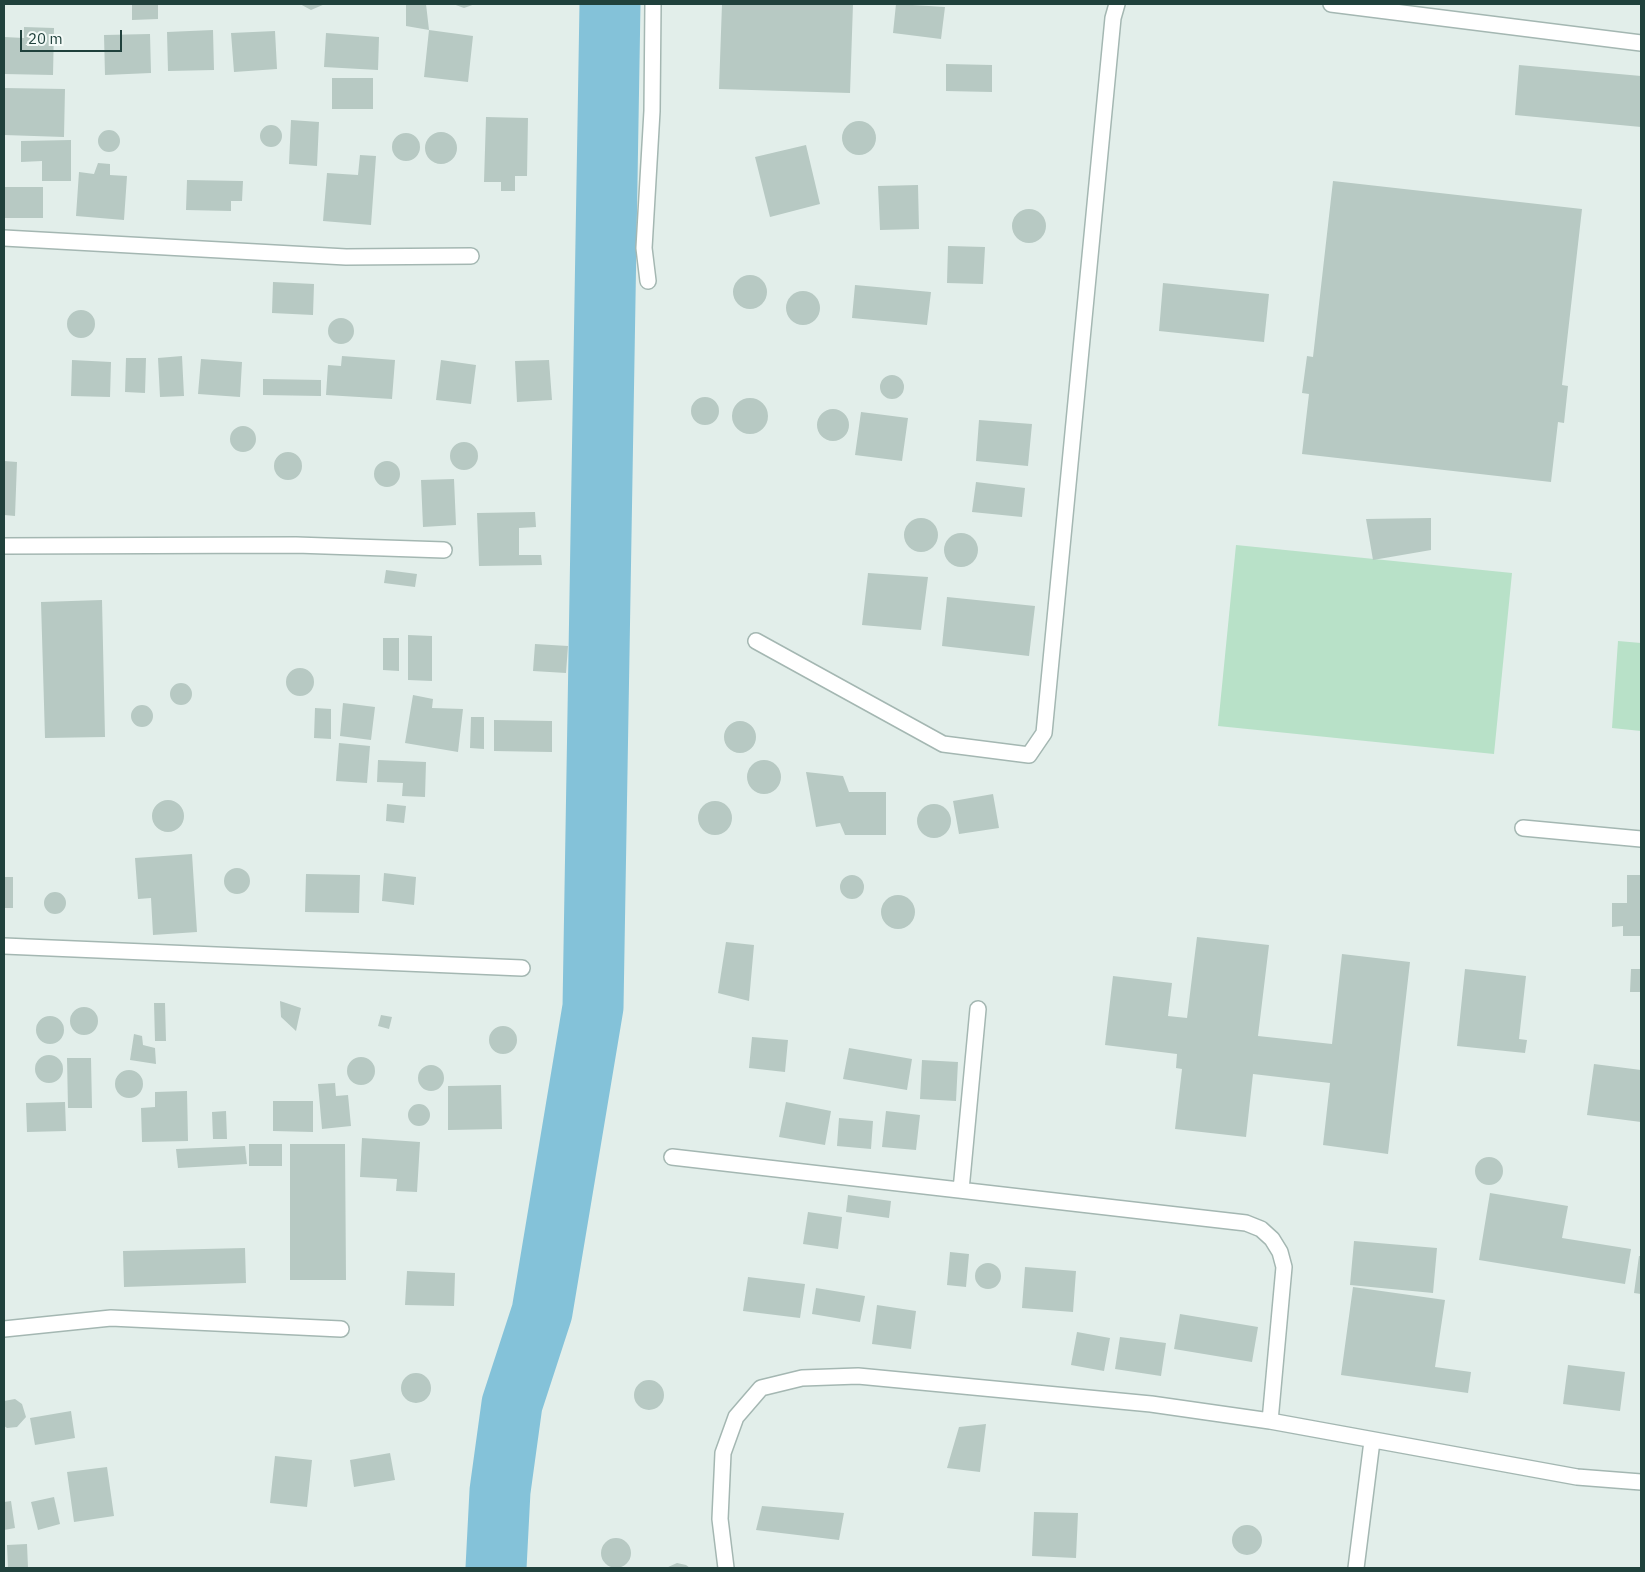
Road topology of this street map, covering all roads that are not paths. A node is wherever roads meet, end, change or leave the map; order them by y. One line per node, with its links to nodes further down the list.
1 (653, 4): 7 (street)
2 (1117, 4): 10 (street)
3 (1331, 4): 4 (street)
4 (1641, 43)
5 (4, 238): 6 (street)
6 (471, 256)
7 (648, 281)
8 (4, 546): 9 (street)
9 (444, 550)
10 (756, 641)
11 (1523, 828): 12 (street)
12 (1641, 839)
13 (4, 946): 14 (street)
14 (522, 968)
15 (978, 1009): 17 (street)
16 (672, 1157): 17 (street)
17 (961, 1190): 20 (street)
18 (340, 1329): 19 (street)
19 (4, 1330)
20 (1270, 1421): 21 (street); 23 (street)
21 (1372, 1440): 22 (street); 24 (street)
22 (1641, 1482)
23 (726, 1568)
24 (1356, 1568)

